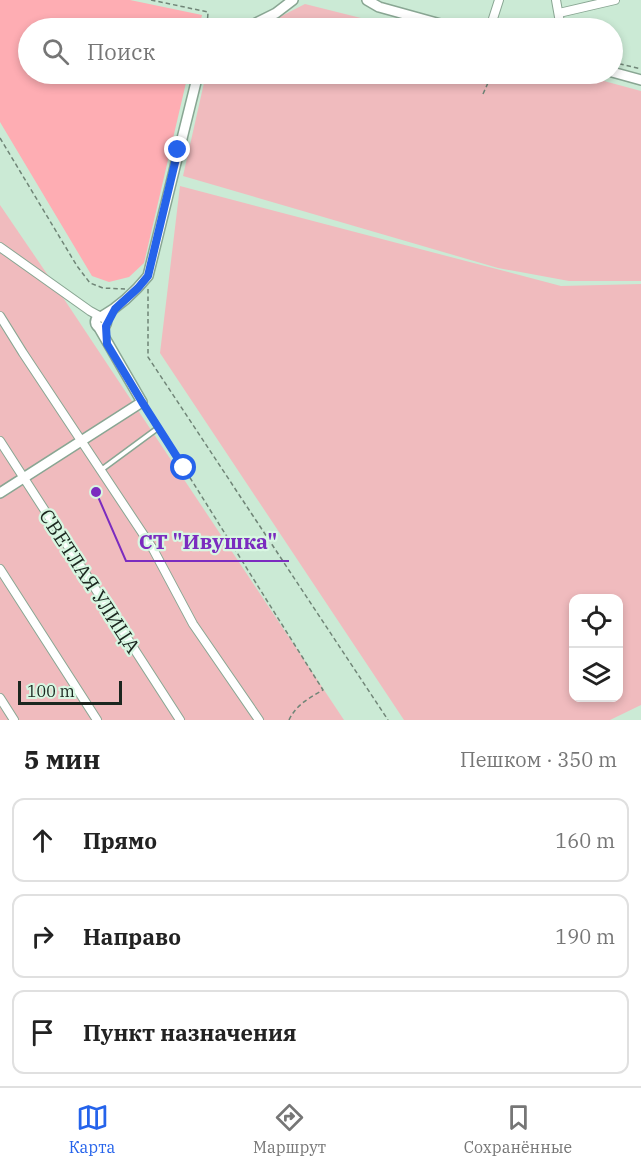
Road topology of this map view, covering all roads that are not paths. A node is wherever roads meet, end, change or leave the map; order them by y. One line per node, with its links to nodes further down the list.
1 (293, 0): 7 (street)
2 (367, 0): 8 (street)
3 (499, 0): 9 (street)
4 (556, 0): 6 (street)
5 (615, 0): 6 (street)
6 (559, 13): 10 (street)
7 (266, 18)
8 (419, 18)
9 (493, 18)
10 (560, 18)
11 (623, 75): 12 (street)
12 (641, 80)
13 (196, 84): 16 (street)
14 (0, 247): 16 (street)
15 (0, 315): 18 (street)
16 (101, 323): 18 (street)
17 (158, 428): 20 (lane)
18 (81, 440): 20 (street); 21 (street)
19 (0, 441): 21 (street, СВЕТЛАЯ УЛИЦА)
20 (101, 470): 28 (street)
21 (24, 477): 22 (street); 27 (street, СВЕТЛАЯ УЛИЦА)
22 (0, 493)
23 (0, 568): 26 (street)
24 (0, 698): 25 (street)
25 (14, 720)
26 (97, 720)
27 (180, 720)
28 (259, 720)

